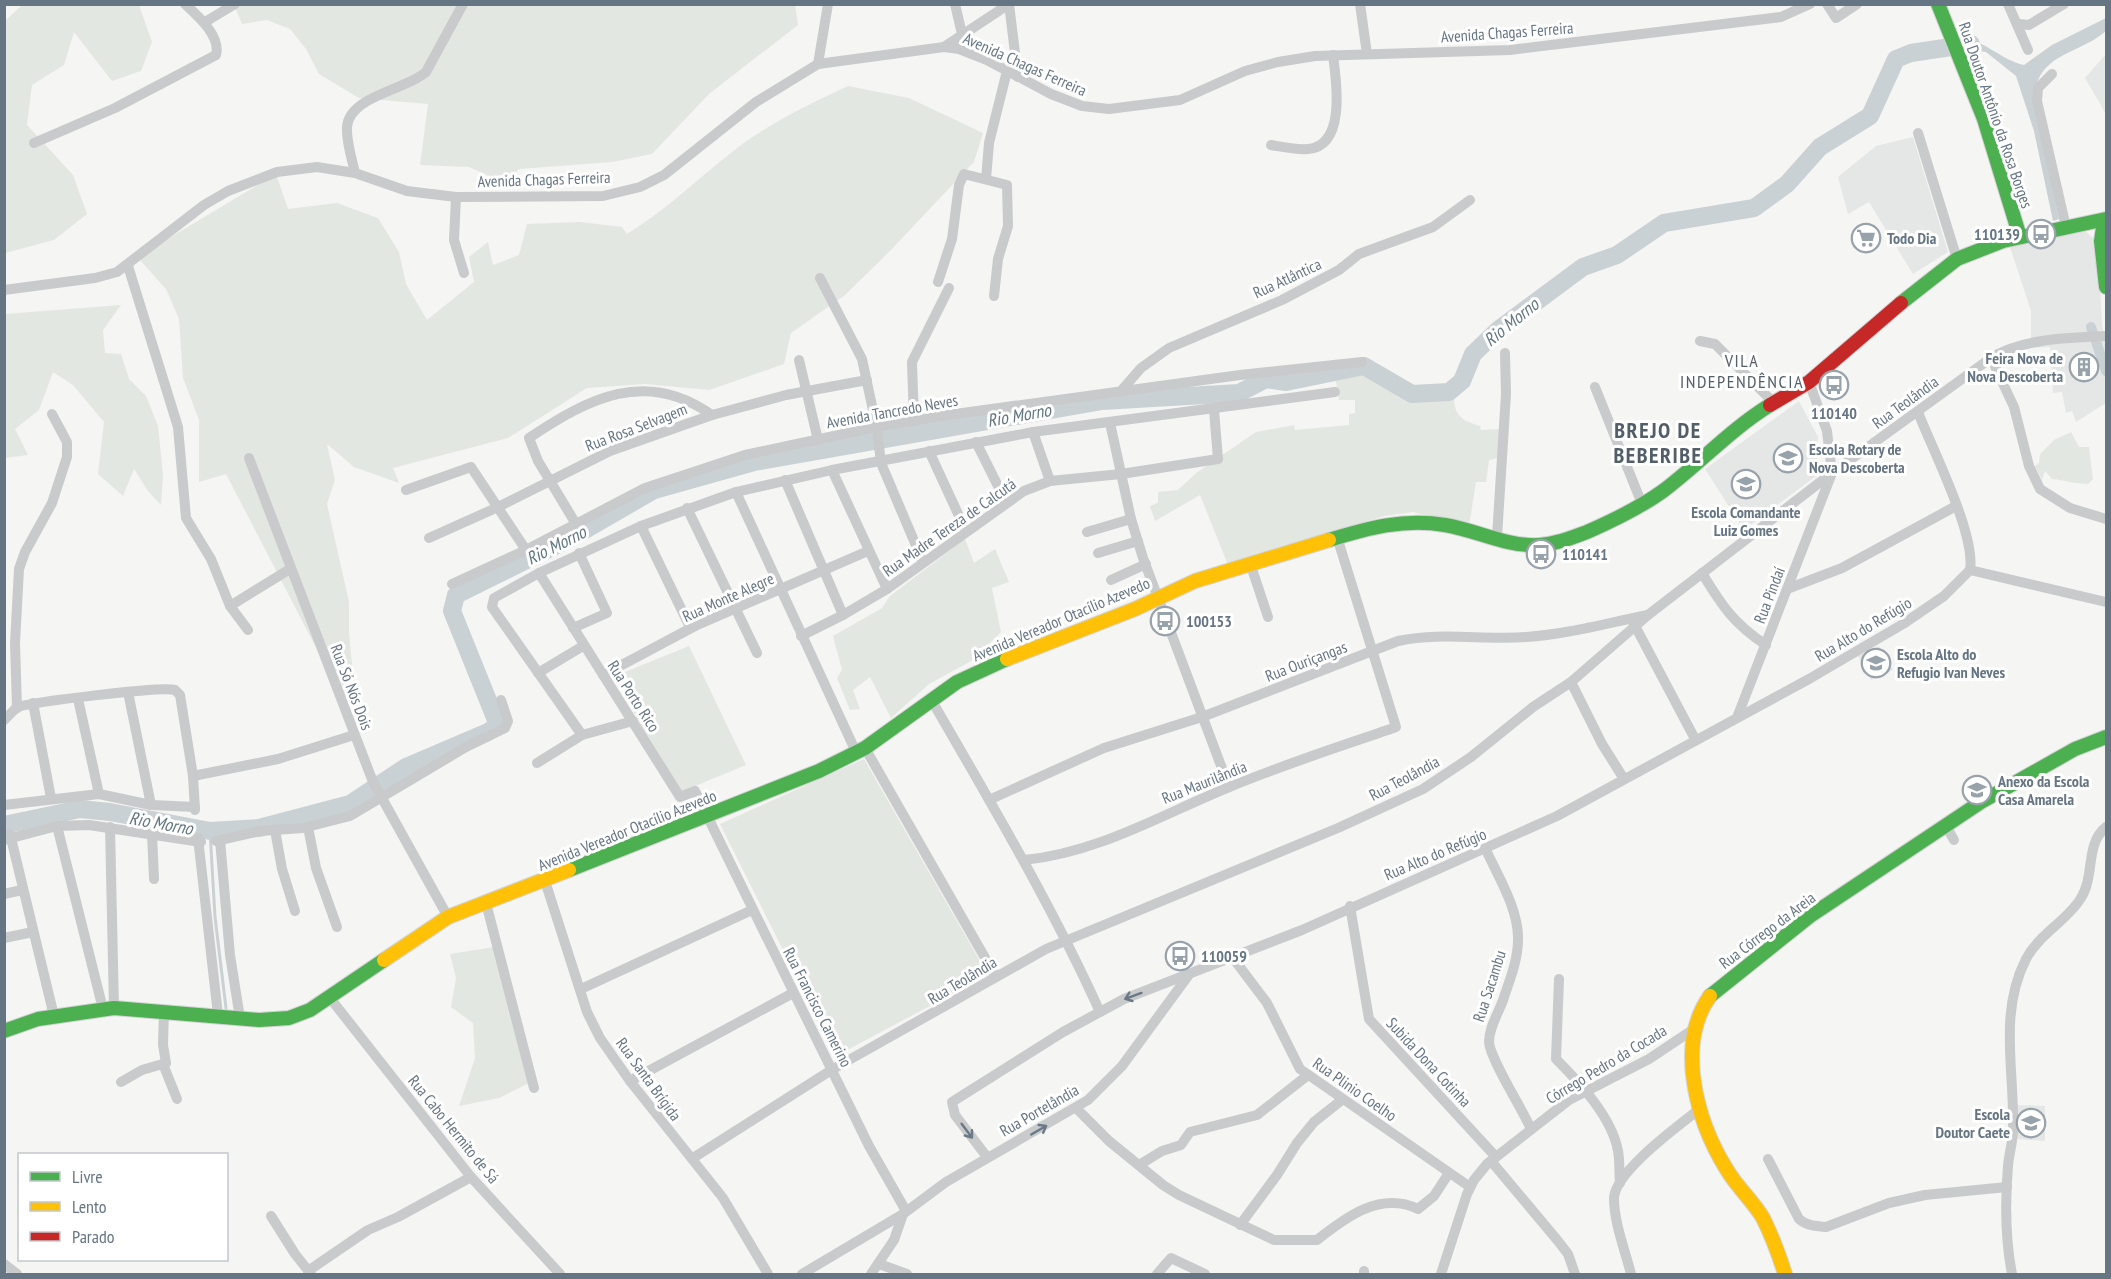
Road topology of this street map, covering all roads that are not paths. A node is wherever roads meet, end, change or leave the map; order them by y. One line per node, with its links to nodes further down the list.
1 (185, 4): 14 (street)
2 (235, 4): 14 (street)
3 (463, 4): 28 (street)
4 (828, 4): 21 (street)
5 (955, 4): 16 (street)
6 (1009, 4): 16 (street); 24 (street)
7 (1360, 4): 19 (street)
8 (1810, 4): 19 (street, Avenida Chagas Ferreira)
9 (1827, 4): 10 (street)
10 (1857, 4)
11 (1938, 4): 34 (main road, Rua Doutor Antônio da Rosa Borges)
12 (2008, 4): 15 (street)
13 (2064, 4): 15 (street)
14 (205, 22): 26 (street)
15 (2019, 24): 18 (street)
16 (962, 34): 17 (street)
17 (944, 47): 21 (street, Avenida Chagas Ferreira); 22 (street, Avenida Chagas Ferreira)
18 (2028, 50)
19 (1366, 54): 20 (street, Avenida Chagas Ferreira)
20 (1333, 55): 24 (street, Avenida Chagas Ferreira); 27 (street)
21 (818, 64): 30 (street, Avenida Chagas Ferreira)
22 (1007, 71): 24 (street, Avenida Chagas Ferreira); 29 (street)
23 (2052, 74): 33 (street)
24 (1018, 77)
25 (1918, 133): 35 (street)
26 (34, 143)
27 (1271, 145)
28 (355, 173): 30 (street, Avenida Chagas Ferreira); 36 (street, Avenida Chagas Ferreira)
29 (986, 179): 39 (street); 43 (street)
30 (456, 197): 37 (street)
31 (1470, 200): 54 (street, Rua Atlântica)
32 (2105, 220): 33 (main road, Avenida Vereador Otacílio Azevedo); 40 (main road)
33 (2066, 227): 34 (main road, Avenida Vereador Otacílio Azevedo)
34 (2020, 237): 35 (main road, Avenida Vereador Otacílio Azevedo)
35 (1957, 259): 51 (main road, Avenida Vereador Otacílio Azevedo)
36 (128, 266): 42 (street, Avenida Chagas Ferreira); 112 (street)
37 (464, 273)
38 (820, 278): 50 (street)
39 (938, 282)
40 (2106, 287)
41 (949, 288): 61 (street)
42 (4, 290)
43 (994, 296)
44 (2106, 336): 47 (street, Rua Teolândia)
45 (1700, 341): 56 (street)
46 (1505, 353): 90 (street)
47 (1991, 358): 58 (street, Rua Teolândia); 84 (street)
48 (799, 360): 53 (street)
49 (1362, 362): 54 (street, Avenida Tancredo Neves)
50 (867, 380): 53 (street, Rua Rosa Selvagem); 63 (street)
51 (1809, 382): 56 (main road, Avenida Vereador Otacílio Azevedo); 71 (street, Rua Pindaí)
52 (1595, 387): 79 (street)
53 (806, 391): 60 (street, Rua Rosa Selvagem); 65 (street)
54 (1121, 391): 61 (street, Avenida Tancredo Neves)
55 (1335, 392): 57 (street)
56 (1773, 402): 79 (main road, Avenida Vereador Otacílio Azevedo)
57 (1214, 410): 62 (street); 72 (street, Rua Madre Tereza de Calcutá)
58 (1918, 412): 71 (street, Rua Teolândia); 80 (street)
59 (52, 414): 134 (street)
60 (712, 415): 73 (street, Rua Rosa Selvagem); 73 (street)
61 (914, 421): 63 (street, Avenida Tancredo Neves)
62 (1110, 423): 64 (street); 72 (street)
63 (877, 428): 65 (street, Avenida Tancredo Neves); 69 (street)
64 (1033, 432): 66 (street); 75 (street)
65 (818, 440): 85 (street, Avenida Tancredo Neves)
66 (976, 441): 67 (street); 78 (street)
67 (929, 451): 69 (street); 87 (street)
68 (249, 458): 101 (street, Rua Só Nós Dois)
69 (881, 459): 70 (street); 97 (street)
70 (832, 470): 74 (street); 94 (street)
71 (1832, 473): 104 (street, Rua Teolândia); 108 (street, Rua Pindaí)
72 (1121, 474): 75 (street, Rua Madre Tereza de Calcutá); 83 (street)
73 (548, 480): 81 (street, Rua Rosa Selvagem); 85 (street)
74 (785, 480): 77 (street); 102 (street)
75 (1050, 481): 78 (street, Rua Madre Tereza de Calcutá)
76 (406, 490): 81 (street)
77 (736, 492): 82 (street); 109 (street)
78 (1006, 502): 87 (street, Rua Madre Tereza de Calcutá)
79 (1641, 504): 90 (main road, Avenida Vereador Otacílio Azevedo)
80 (1956, 506): 100 (street); 108 (street)
81 (496, 508): 91 (street, Rua Rosa Selvagem); 93 (street)
82 (687, 508): 86 (street); 113 (street)
83 (1131, 519): 88 (street); 92 (street)
84 (2106, 519)
85 (576, 524): 93 (street, Avenida Tancredo Neves)
86 (641, 526): 96 (street); 118 (street)
87 (966, 531): 97 (street, Rua Madre Tereza de Calcutá)
88 (1087, 532)
89 (1338, 537): 90 (main road, Avenida Vereador Otacílio Azevedo); 98 (main road, Avenida Vereador Otacílio Azevedo); 124 (street)
90 (1497, 537)
91 (429, 538)
92 (1138, 541): 95 (street); 99 (street)
93 (526, 550): 106 (street, Avenida Tancredo Neves)
94 (868, 551): 102 (street, Rua Monte Alegre); 107 (street)
95 (1098, 553)
96 (579, 554): 103 (street); 119 (street)
97 (923, 562): 107 (street, Rua Madre Tereza de Calcutá)
98 (1250, 563): 110 (main road, Avenida Vereador Otacílio Azevedo); 116 (street)
99 (1146, 564): 105 (street); 110 (street)
100 (1970, 567): 111 (street); 135 (street, Rua Alto do Refúgio)
101 (290, 569): 112 (street); 139 (street, Rua Só Nós Dois)
102 (824, 572): 109 (street, Rua Monte Alegre); 114 (street)
103 (539, 573): 119 (street, Rua Porto Rico); 126 (street)
104 (1702, 573): 115 (street, Rua Teolândia); 122 (street)
105 (1111, 580)
106 (452, 584)
107 (887, 589): 114 (street, Rua Madre Tereza de Calcutá)
108 (1787, 589): 122 (street, Rua Pindaí)
109 (780, 590): 113 (street, Rua Monte Alegre); 121 (street)
110 (1158, 596): 132 (main road, Avenida Vereador Otacílio Azevedo); 136 (street)
111 (2106, 602)
112 (230, 606): 120 (street)
113 (734, 610): 118 (street, Rua Monte Alegre); 125 (street)
114 (843, 615): 121 (street, Rua Madre Tereza de Calcutá)
115 (1648, 615): 117 (street, Rua Ouriçangas)
116 (1268, 617)
117 (1633, 623): 124 (street, Rua Ouriçangas); 128 (street, Rua Teolândia); 142 (street)
118 (694, 626): 127 (street, Rua Monte Alegre)
119 (573, 628): 123 (street, Rua Porto Rico)
120 (248, 630)
121 (801, 636): 143 (street)
122 (1766, 645): 135 (street, Rua Pindaí)
123 (584, 646): 126 (street); 127 (street, Rua Porto Rico)
124 (1374, 652): 136 (street, Rua Ouriçangas); 147 (street, Rua Maurilândia)
125 (757, 653)
126 (538, 673): 140 (street)
127 (603, 675): 138 (street, Rua Porto Rico)
128 (1572, 682): 146 (street); 178 (street, Rua Teolândia)
129 (128, 692): 130 (street); 145 (street); 152 (street)
130 (78, 699): 133 (street); 148 (street)
131 (501, 700): 150 (street)
132 (932, 701): 143 (main road, Avenida Vereador Otacílio Azevedo); 151 (street)
133 (33, 704): 134 (street); 149 (street)
134 (16, 708): 137 (street)
135 (1738, 715): 142 (street, Rua Alto do Refúgio)
136 (1202, 717): 147 (street); 151 (street, Rua Ouriçangas)
137 (4, 720)
138 (633, 721): 140 (street); 154 (street, Rua Porto Rico)
139 (354, 735): 145 (street); 150 (street, Rua Só Nós Dois)
140 (582, 735): 144 (street)
141 (2106, 737): 157 (main road, Rua Córrego da Areia)
142 (1695, 740): 146 (street, Rua Alto do Refúgio)
143 (861, 750): 154 (main road, Avenida Vereador Otacílio Azevedo); 181 (street)
144 (537, 763)
145 (193, 776): 152 (street)
146 (1624, 779): 164 (street, Rua Alto do Refúgio)
147 (1229, 787): 165 (street, Rua Maurilândia)
148 (99, 794): 149 (street); 152 (street)
149 (51, 798): 153 (street)
150 (380, 798): 156 (street); 174 (street, Rua Só Nós Dois)
151 (989, 800): 165 (street)
152 (151, 805)
153 (4, 807)
154 (709, 814): 167 (main road, Avenida Vereador Otacílio Azevedo); 172 (street, Rua Francisco Camerino)
155 (57, 826): 158 (street); 162 (street); 186 (street)
156 (308, 826): 160 (street); 175 (street)
157 (1946, 826): 163 (street); 192 (main road, Rua Córrego da Areia)
158 (110, 827): 161 (street); 186 (street)
159 (2106, 827): 215 (street)
160 (274, 830): 173 (street); 191 (street)
161 (152, 834): 166 (street); 189 (street)
162 (8, 838): 168 (street)
163 (1954, 840)
164 (1485, 850): 171 (street, Rua Alto do Refúgio); 205 (street, Rua Sacambu)
165 (1024, 860): 178 (street)
166 (154, 879)
167 (545, 881): 170 (main road, Avenida Vereador Otacílio Azevedo); 183 (street, Rua Santa Brígida)
168 (22, 890): 169 (street); 176 (street)
169 (4, 894)
170 (486, 903): 174 (main road, Avenida Vereador Otacílio Azevedo); 199 (street)
171 (1350, 906): 179 (street, Rua Alto do Refúgio); 208 (street, Subida Dona Cotinha)
172 (752, 910): 183 (street); 184 (street, Rua Francisco Camerino)
173 (295, 911)
174 (448, 917): 185 (main road, Avenida Vereador Otacílio Azevedo)
175 (337, 927)
176 (33, 932): 177 (street); 190 (street)
177 (4, 938)
178 (1067, 939): 181 (street, Rua Teolândia); 188 (street)
179 (1233, 958): 180 (street, Rua Alto do Refúgio); 196 (street, Rua Plinio Coelho)
180 (1188, 975): 188 (street, Rua Alto do Refúgio, one-way to 188); 204 (street, Rua Portelândia)
181 (996, 976): 195 (street, Rua Teolândia)
182 (1559, 979): 200 (street)
183 (581, 989): 197 (street, Rua Santa Brígida)
184 (793, 993): 195 (street, Rua Francisco Camerino); 197 (street)
185 (330, 998): 191 (main road, Avenida Vereador Otacílio Azevedo); 212 (street, Rua Cabo Hermito de Sá)
186 (109, 1009): 187 (main road, Avenida Vereador Otacílio Azevedo); 190 (main road, Avenida Vereador Otacílio Azevedo)
187 (164, 1011): 189 (main road, Avenida Vereador Otacílio Azevedo); 194 (street)
188 (1100, 1012): 206 (street, Rua Alto do Refúgio, one-way to 206)
189 (218, 1015): 191 (main road, Avenida Vereador Otacílio Azevedo)
190 (54, 1016): 193 (main road, Avenida Vereador Otacílio Azevedo)
191 (240, 1018)
192 (1694, 1029): 200 (street, Córrego Pedro da Cocada); 203 (main road, Rua Córrego da Areia)
193 (4, 1031)
194 (163, 1064): 198 (street); 201 (street)
195 (833, 1069): 207 (street, Rua Teolândia); 216 (street, Rua Francisco Camerino)
196 (1308, 1075): 202 (street, Rua Plinio Coelho); 210 (street)
197 (630, 1081): 207 (street, Rua Santa Brígida)
198 (121, 1082)
199 (534, 1088)
200 (1587, 1090): 205 (street, Córrego Pedro da Cocada); 213 (street)
201 (177, 1099)
202 (1343, 1099): 211 (street, Rua Plinio Coelho); 218 (street)
203 (1702, 1107): 213 (street); 233 (main road, Rua Córrego da Areia)
204 (1076, 1108): 206 (street, Rua Portelândia, one-way to 204); 210 (street)
205 (1531, 1129): 208 (street, Córrego Pedro da Cocada)
206 (987, 1157): 216 (street, Rua Portelândia)
207 (693, 1158): 224 (street, Rua Santa Brígida)
208 (1493, 1159): 214 (street, Córrego Pedro da Cocada); 231 (street, Subida Dona Cotinha)
209 (1768, 1159): 215 (street)
210 (1139, 1165): 218 (street)
211 (1449, 1173): 214 (street, Rua Plinio Coelho); 218 (street)
212 (471, 1177): 221 (street); 223 (street, Rua Cabo Hermito de Sá)
213 (1620, 1183): 232 (street)
214 (1470, 1187): 230 (street, Córrego Pedro da Cocada)
215 (2007, 1187): 234 (street)
216 (904, 1213): 220 (street); 225 (street, Rua Portelândia)
217 (271, 1216): 221 (street)
218 (1240, 1225)
219 (4, 1264): 222 (street)
220 (879, 1264): 226 (street); 227 (street)
221 (309, 1273)
222 (17, 1275)
223 (560, 1275)
224 (768, 1275)
225 (802, 1275)
226 (871, 1275)
227 (907, 1275)
228 (1157, 1275): 229 (street)
229 (1205, 1275)
230 (1441, 1275)
231 (1575, 1275)
232 (1631, 1275)
233 (1785, 1275)
234 (2012, 1275)

